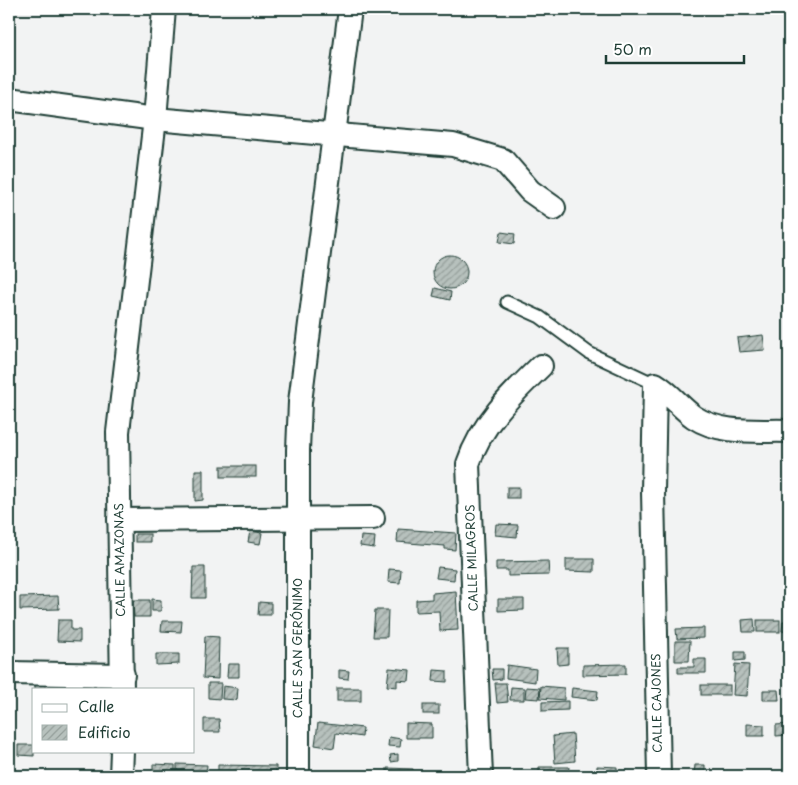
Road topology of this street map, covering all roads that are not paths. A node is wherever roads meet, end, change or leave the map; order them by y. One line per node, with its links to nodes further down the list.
1 (164, 9): 4 (street, CALLE AMAZONAS)
2 (350, 9): 5 (street, CALLE SAN GERÓNIMO)
3 (9, 99): 4 (street)
4 (155, 119): 5 (street); 13 (street, CALLE AMAZONAS)
5 (332, 135): 6 (street); 12 (street, CALLE SAN GERÓNIMO)
6 (554, 208)
7 (507, 302): 9 (lane)
8 (541, 366): 19 (street, CALLE MILAGROS)
9 (655, 384): 10 (street); 20 (street, CALLE CAJONES)
10 (789, 431)
11 (373, 518): 12 (street)
12 (298, 519): 13 (street); 18 (street, CALLE SAN GERÓNIMO)
13 (119, 520): 15 (street, CALLE AMAZONAS)
14 (9, 673): 15 (street)
15 (122, 682)
16 (122, 752): 17 (street)
17 (122, 776)
18 (298, 776)
19 (481, 776)
20 (659, 776)

